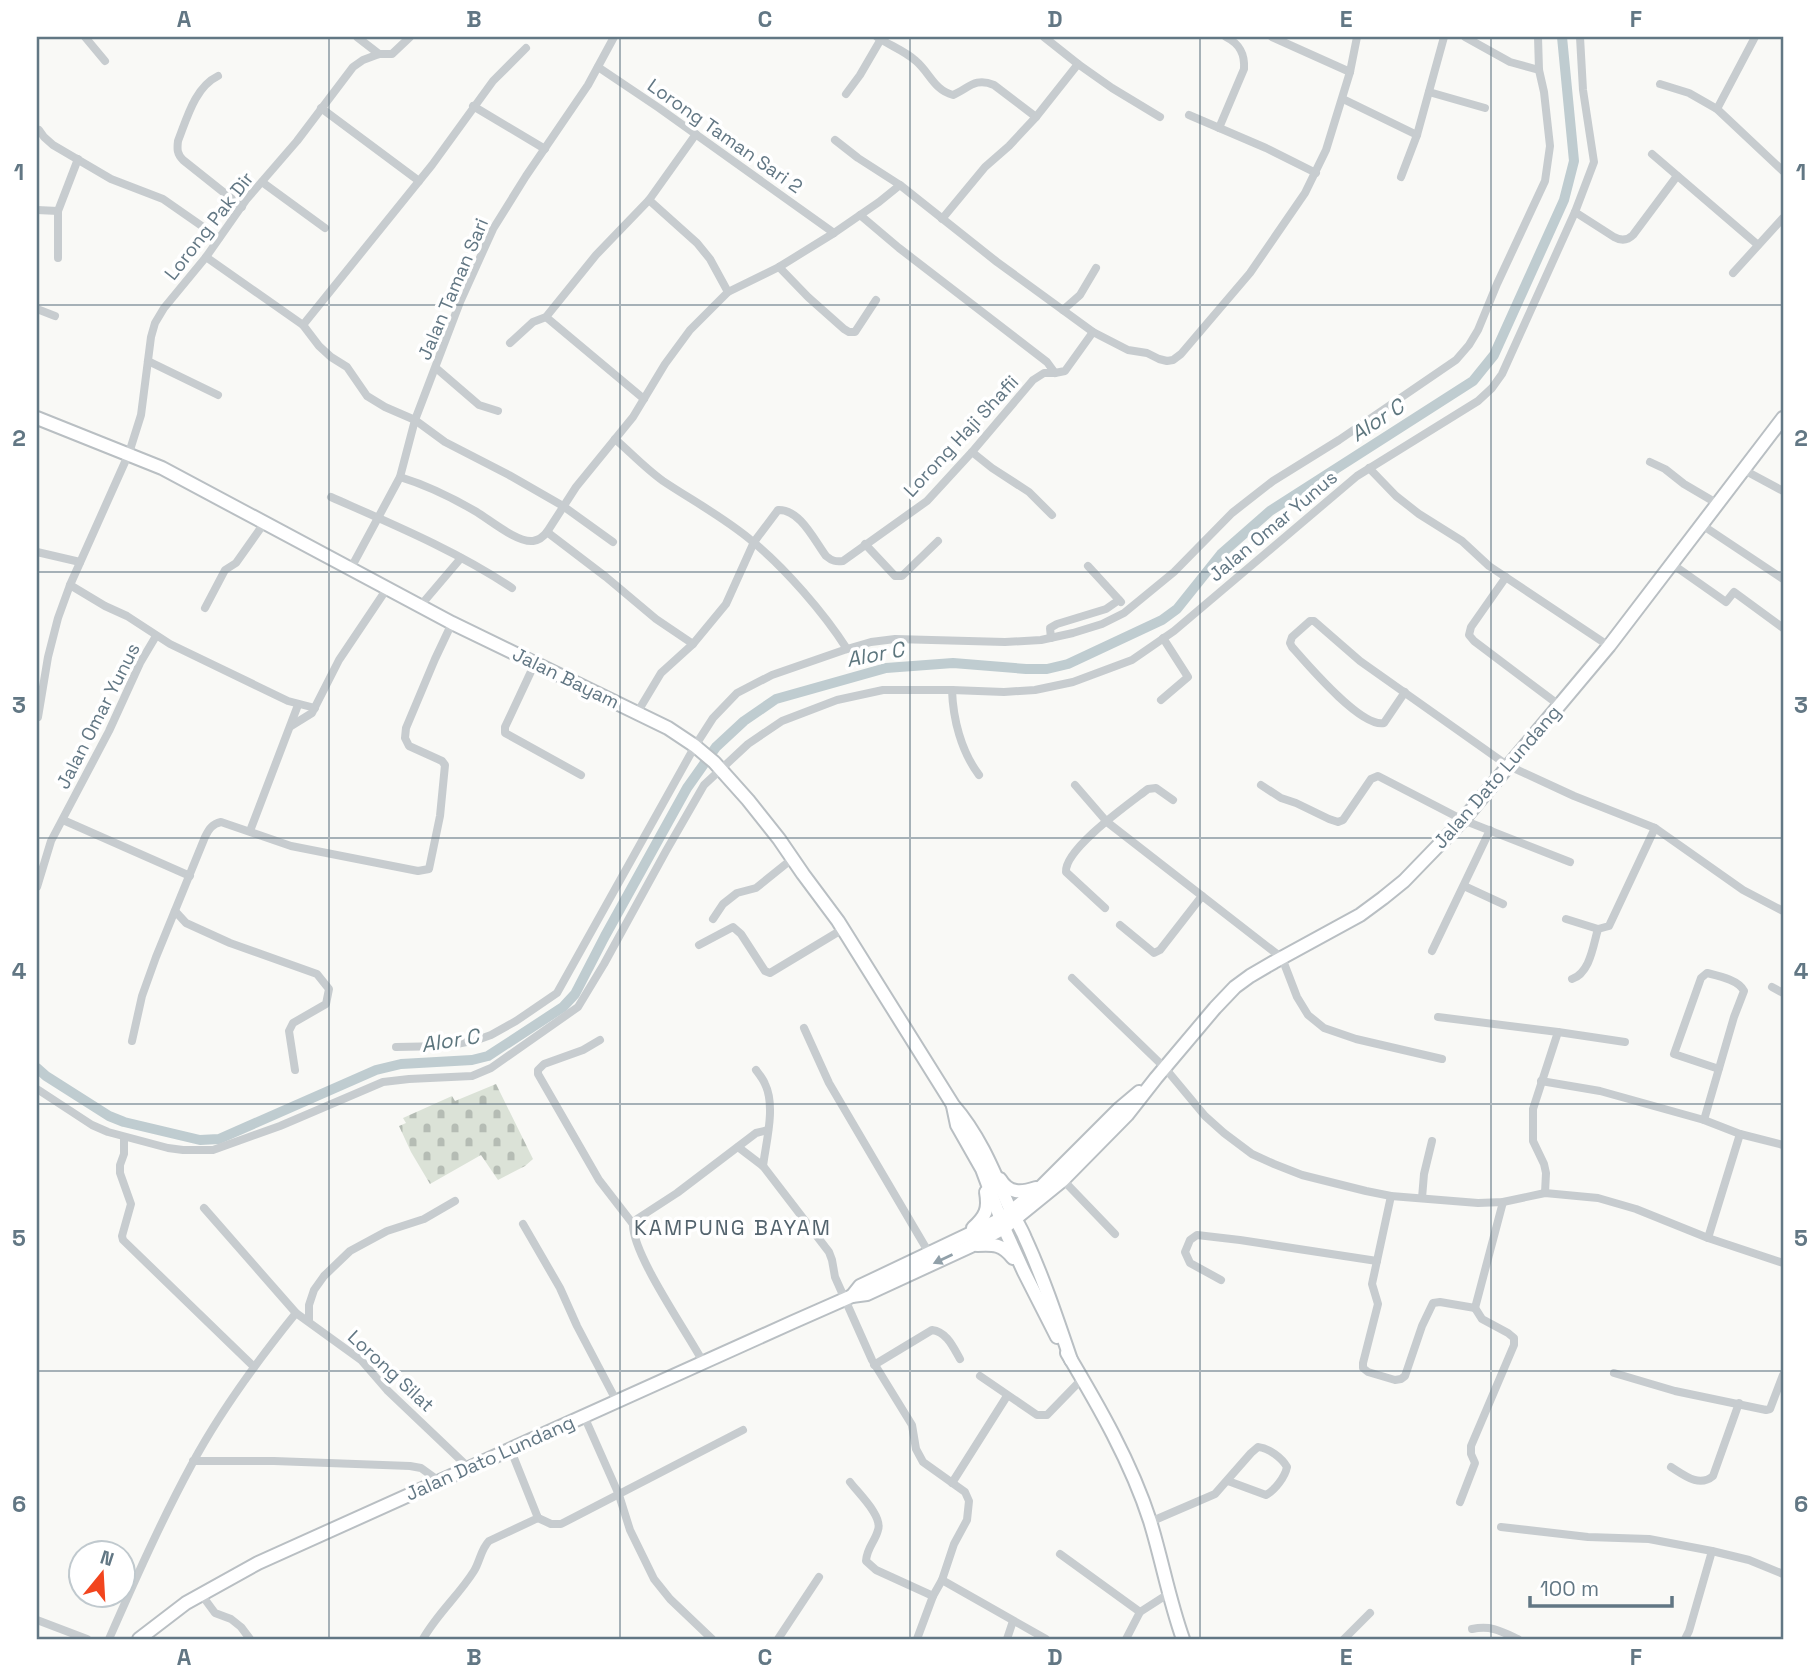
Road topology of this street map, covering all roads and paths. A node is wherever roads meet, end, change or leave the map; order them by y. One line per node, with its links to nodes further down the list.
1 (85, 37): 17 (street)
2 (356, 37): 16 (street)
3 (410, 37): 16 (street, Lorong Pak Dir)
4 (614, 37): 19 (street, Jalan Taman Sari)
5 (1044, 37): 18 (street)
6 (1226, 37): 34 (street)
7 (1272, 37): 21 (street)
8 (1357, 37): 21 (street)
9 (1444, 37): 24 (street)
10 (1465, 37): 20 (street)
11 (1538, 37): 20 (street)
12 (1580, 37): 53 (street, Jalan Omar Yunus)
13 (1755, 37): 30 (street)
14 (879, 38): 25 (street); 32 (street)
15 (526, 48): 27 (street)
16 (379, 54): 28 (street, Lorong Pak Dir)
17 (105, 61)
18 (1078, 64): 32 (street); 33 (street)
19 (598, 67): 36 (street, Lorong Taman Sari 2); 39 (street, Jalan Taman Sari)
20 (1539, 70): 118 (street)
21 (1350, 72): 26 (street)
22 (218, 76): 50 (street)
23 (1660, 83): 30 (street)
24 (1429, 92): 29 (street); 37 (street)
25 (846, 94)
26 (1343, 99): 37 (street); 43 (street)
27 (473, 106): 39 (street); 46 (street)
28 (321, 108): 46 (street); 47 (street, Lorong Pak Dir)
29 (1485, 108)
30 (1717, 109): 42 (street)
31 (1189, 115): 34 (street)
32 (1035, 117): 56 (street)
33 (1160, 117)
34 (1219, 128): 43 (street)
35 (39, 131): 41 (street)
36 (696, 134): 49 (street); 58 (street, Lorong Taman Sari 2)
37 (1417, 135): 45 (street)
38 (835, 140): 48 (street)
39 (545, 149): 76 (street, Jalan Taman Sari)
40 (1652, 154): 44 (street)
41 (78, 159): 52 (street); 59 (street)
42 (1783, 171)
43 (1316, 173): 73 (street)
44 (1678, 176): 53 (street); 60 (street)
45 (1401, 177)
46 (419, 181): 72 (street)
47 (262, 182): 50 (street, Lorong Pak Dir); 57 (street)
48 (900, 184): 54 (street); 56 (street)
49 (649, 200): 66 (street); 71 (street)
50 (242, 207): 59 (street, Lorong Pak Dir)
51 (37, 210): 52 (street)
52 (58, 211): 62 (street)
53 (1575, 212): 88 (street, Jalan Omar Yunus)
54 (860, 215): 58 (street); 77 (street)
55 (1783, 218): 60 (street)
56 (942, 219): 69 (street)
57 (324, 228)
58 (834, 233): 63 (street)
59 (219, 238): 61 (street, Lorong Pak Dir)
60 (1758, 245): 65 (street)
61 (206, 257): 72 (street); 75 (street, Lorong Pak Dir)
62 (58, 258)
63 (779, 267): 66 (street); 67 (street)
64 (1096, 268): 69 (street)
65 (1733, 273)
66 (728, 292): 79 (street)
67 (876, 300)
68 (37, 309): 70 (street)
69 (1063, 310): 73 (street)
70 (55, 316)
71 (546, 317): 74 (street); 79 (street)
72 (303, 325): 83 (street)
73 (1093, 332): 77 (street, Lorong Haji Shafii)
74 (510, 343)
75 (148, 361): 78 (street); 86 (street, Lorong Pak Dir)
76 (436, 368): 80 (street); 83 (street, Jalan Taman Sari)
77 (1055, 373): 85 (street, Lorong Haji Shafii)
78 (218, 395)
79 (644, 399): 84 (street)
80 (498, 411)
81 (37, 418): 86 (main road, Jalan Bayam)
82 (1783, 418): 89 (main road, Jalan Dato Lundang)
83 (415, 420): 90 (street, Jalan Taman Sari); 94 (street)
84 (615, 439): 94 (street); 102 (street)
85 (972, 452): 95 (street); 103 (street, Lorong Haji Shafii)
86 (129, 453): 97 (main road, Jalan Bayam); 106 (street, Lorong Pak Dir)
87 (1650, 462): 93 (street)
88 (1369, 468): 110 (street); 123 (street, Jalan Omar Yunus)
89 (1744, 470): 91 (street); 93 (main road, Jalan Dato Lundang)
90 (400, 477): 96 (street, Jalan Taman Sari); 99 (street)
91 (1783, 491)
92 (331, 497): 96 (street)
93 (1718, 504): 98 (main road, Jalan Dato Lundang)
94 (563, 506): 99 (street); 101 (street)
95 (1052, 515)
96 (379, 518): 105 (street); 109 (street, Jalan Taman Sari)
97 (265, 522): 109 (main road, Jalan Bayam); 117 (street)
98 (1702, 525): 107 (main road, Jalan Dato Lundang); 111 (street)
99 (547, 532): 124 (street)
100 (938, 541): 103 (street)
101 (613, 542)
102 (754, 542): 103 (street, Lorong Haji Shafii); 124 (street, Lorong Haji Shafii); 126 (street)
103 (865, 544)
104 (37, 552): 106 (street)
105 (461, 558): 114 (street); 116 (street)
106 (80, 562): 112 (street, Lorong Pak Dir)
107 (1672, 564): 120 (street); 125 (main road, Jalan Dato Lundang)
108 (1088, 566): 115 (street)
109 (351, 568): 113 (main road, Jalan Bayam)
110 (1506, 577): 125 (street); 132 (street)
111 (1783, 579)
112 (70, 585): 121 (street); 135 (street, Lorong Pak Dir)
113 (388, 587): 116 (main road, Jalan Bayam); 133 (street)
114 (512, 589)
115 (1119, 600): 118 (street); 122 (street)
116 (421, 605): 119 (main road, Jalan Bayam)
117 (205, 608)
118 (1128, 610): 122 (street)
119 (453, 624): 127 (main road, Jalan Bayam); 150 (street)
120 (1783, 628)
121 (156, 636): 131 (street); 145 (street, Jalan Omar Yunus)
122 (1051, 638): 126 (street)
123 (1163, 638): 128 (street, Jalan Omar Yunus); 130 (street)
124 (693, 644): 134 (street, Lorong Haji Shafii)
125 (1609, 646): 132 (main road, Jalan Dato Lundang)
126 (847, 649): 137 (street)
127 (536, 663): 134 (main road, Jalan Bayam); 140 (street)
128 (952, 690): 139 (street, Jalan Omar Yunus); 141 (street)
129 (1405, 692): 129 (street); 138 (street)
130 (1161, 701)
131 (298, 705): 133 (street); 136 (street)
132 (1559, 705): 138 (main road, Jalan Dato Lundang)
133 (315, 708): 136 (street)
134 (637, 713): 137 (main road, Jalan Bayam)
135 (38, 717)
136 (291, 726): 150 (street)
137 (698, 748): 139 (main road, Jalan Bayam); 179 (street)
138 (1507, 765): 146 (main road, Jalan Dato Lundang); 148 (street)
139 (717, 766): 151 (main road, Jalan Bayam); 190 (street, Jalan Omar Yunus)
140 (581, 775)
141 (979, 775)
142 (1075, 785): 147 (street)
143 (1261, 785): 146 (street)
144 (1173, 800): 147 (street)
145 (63, 820): 153 (street); 155 (street, Jalan Omar Yunus)
146 (1463, 820): 149 (street); 168 (main road, Jalan Dato Lundang)
147 (1107, 822): 156 (street); 158 (street)
148 (1655, 828): 160 (street); 165 (street)
149 (1490, 830): 152 (street); 154 (street)
150 (250, 831): 153 (street)
151 (792, 859): 161 (street); 164 (main road, Jalan Bayam)
152 (1570, 862)
153 (190, 876): 159 (street)
154 (1464, 886): 157 (street); 167 (street)
155 (37, 887)
156 (1202, 896): 163 (street); 168 (street)
157 (1503, 904)
158 (1105, 908)
159 (175, 911): 177 (street); 182 (street)
160 (1783, 911)
161 (713, 919)
162 (1566, 919): 165 (street)
163 (1120, 925)
164 (843, 929): 166 (street); 195 (main road, Jalan Bayam)
165 (1598, 929): 170 (street)
166 (699, 946)
167 (1432, 951)
168 (1282, 958): 180 (street); 184 (main road, Jalan Dato Lundang)
169 (1072, 978): 184 (street)
170 (1572, 979)
171 (1772, 987): 172 (street)
172 (1783, 993)
173 (1438, 1017): 175 (street)
174 (804, 1028): 211 (street)
175 (1558, 1032): 178 (street); 185 (street)
176 (600, 1040): 206 (street)
177 (132, 1041)
178 (1625, 1042)
179 (396, 1047)
180 (1442, 1059)
181 (1719, 1069): 181 (street); 187 (street)
182 (295, 1070)
183 (756, 1070): 188 (street)
184 (1161, 1073): 196 (main road, Jalan Dato Lundang); 197 (main road, Jalan Dato Lundang); 199 (street)
185 (1541, 1081): 187 (street); 198 (street)
186 (37, 1089): 190 (street, Jalan Omar Yunus)
187 (1704, 1120): 189 (street)
188 (768, 1130): 193 (street); 194 (street)
189 (1740, 1134): 192 (street); 209 (street)
190 (124, 1138): 224 (street)
191 (1432, 1141): 200 (street)
192 (1783, 1145)
193 (738, 1147): 194 (street); 206 (street)
194 (763, 1166): 216 (street)
195 (986, 1167): 197 (main road); 204 (main road, Jalan Bayam); 210 (main road)
196 (1063, 1180): 197 (main road, Jalan Dato Lundang); 207 (street)
197 (1044, 1189): 204 (main road, Jalan Dato Lundang); 208 (main road)
198 (1545, 1193): 202 (street); 209 (street)
199 (1391, 1196): 200 (street); 212 (street)
200 (1422, 1198): 202 (street)
201 (456, 1201): 219 (street)
202 (1503, 1202): 217 (street)
203 (204, 1208): 218 (street, Lorong Silat)
204 (1008, 1219): 208 (main road); 210 (main road, Jalan Dato Lundang); 214 (main road)
205 (523, 1223): 230 (street)
206 (633, 1224): 222 (street)
207 (1115, 1234)
208 (1025, 1237): 221 (main road)
209 (1708, 1238): 213 (street)
210 (967, 1242): 211 (main road, Jalan Dato Lundang); 214 (main road); 216 (main road, Jalan Dato Lundang, one-way to 216)
211 (929, 1253): 216 (main road, Jalan Dato Lundang)
212 (1377, 1261): 215 (street); 217 (street)
213 (1783, 1263)
214 (1024, 1272): 221 (main road)
215 (1221, 1280)
216 (848, 1298): 222 (main road, Jalan Dato Lundang); 223 (street)
217 (1475, 1308): 243 (street)
218 (296, 1313): 219 (street, Lorong Silat); 224 (street)
219 (309, 1321): 236 (street, Lorong Silat)
220 (960, 1359): 223 (street)
221 (1071, 1360): 228 (main road)
222 (702, 1363): 230 (main road, Jalan Dato Lundang)
223 (874, 1365): 241 (street)
224 (254, 1367): 235 (street)
225 (1614, 1373): 231 (street)
226 (1783, 1375): 231 (street)
227 (980, 1376): 229 (street)
228 (1082, 1379): 229 (street); 245 (main road)
229 (1007, 1396): 241 (street)
230 (617, 1402): 232 (main road, Jalan Dato Lundang)
231 (1739, 1404): 237 (street)
232 (584, 1416): 234 (main road, Jalan Dato Lundang); 242 (street)
233 (743, 1430): 242 (street)
234 (510, 1448): 236 (main road, Jalan Dato Lundang); 244 (street)
235 (193, 1461): 238 (street); 261 (street)
236 (468, 1467): 238 (main road, Jalan Dato Lundang)
237 (1671, 1467)
238 (439, 1481): 252 (main road, Jalan Dato Lundang)
239 (1228, 1481): 239 (street); 245 (street)
240 (850, 1482): 254 (street)
241 (952, 1483): 251 (street)
242 (619, 1494): 244 (street); 265 (street)
243 (1460, 1502)
244 (538, 1518): 264 (street)
245 (1150, 1522): 253 (main road)
246 (1502, 1527): 247 (street)
247 (1712, 1551): 249 (street); 274 (street)
248 (1060, 1554): 255 (street)
249 (1783, 1574)
250 (819, 1577): 266 (street)
251 (942, 1580): 254 (street); 258 (street)
252 (201, 1594): 262 (main road, Jalan Dato Lundang); 263 (street)
253 (1168, 1594): 255 (street); 271 (main road)
254 (933, 1596): 267 (street)
255 (1140, 1612): 270 (street)
256 (1370, 1613): 272 (street)
257 (37, 1620): 260 (street)
258 (1013, 1621): 268 (street); 269 (street)
259 (1472, 1629): 273 (street)
260 (87, 1639)
261 (108, 1639)
262 (139, 1639)
263 (250, 1639)
264 (423, 1639)
265 (712, 1639)
266 (778, 1639)
267 (917, 1639)
268 (1007, 1639)
269 (1045, 1639)
270 (1126, 1639)
271 (1183, 1639)
272 (1344, 1639)
273 (1516, 1639)
274 (1685, 1639)

